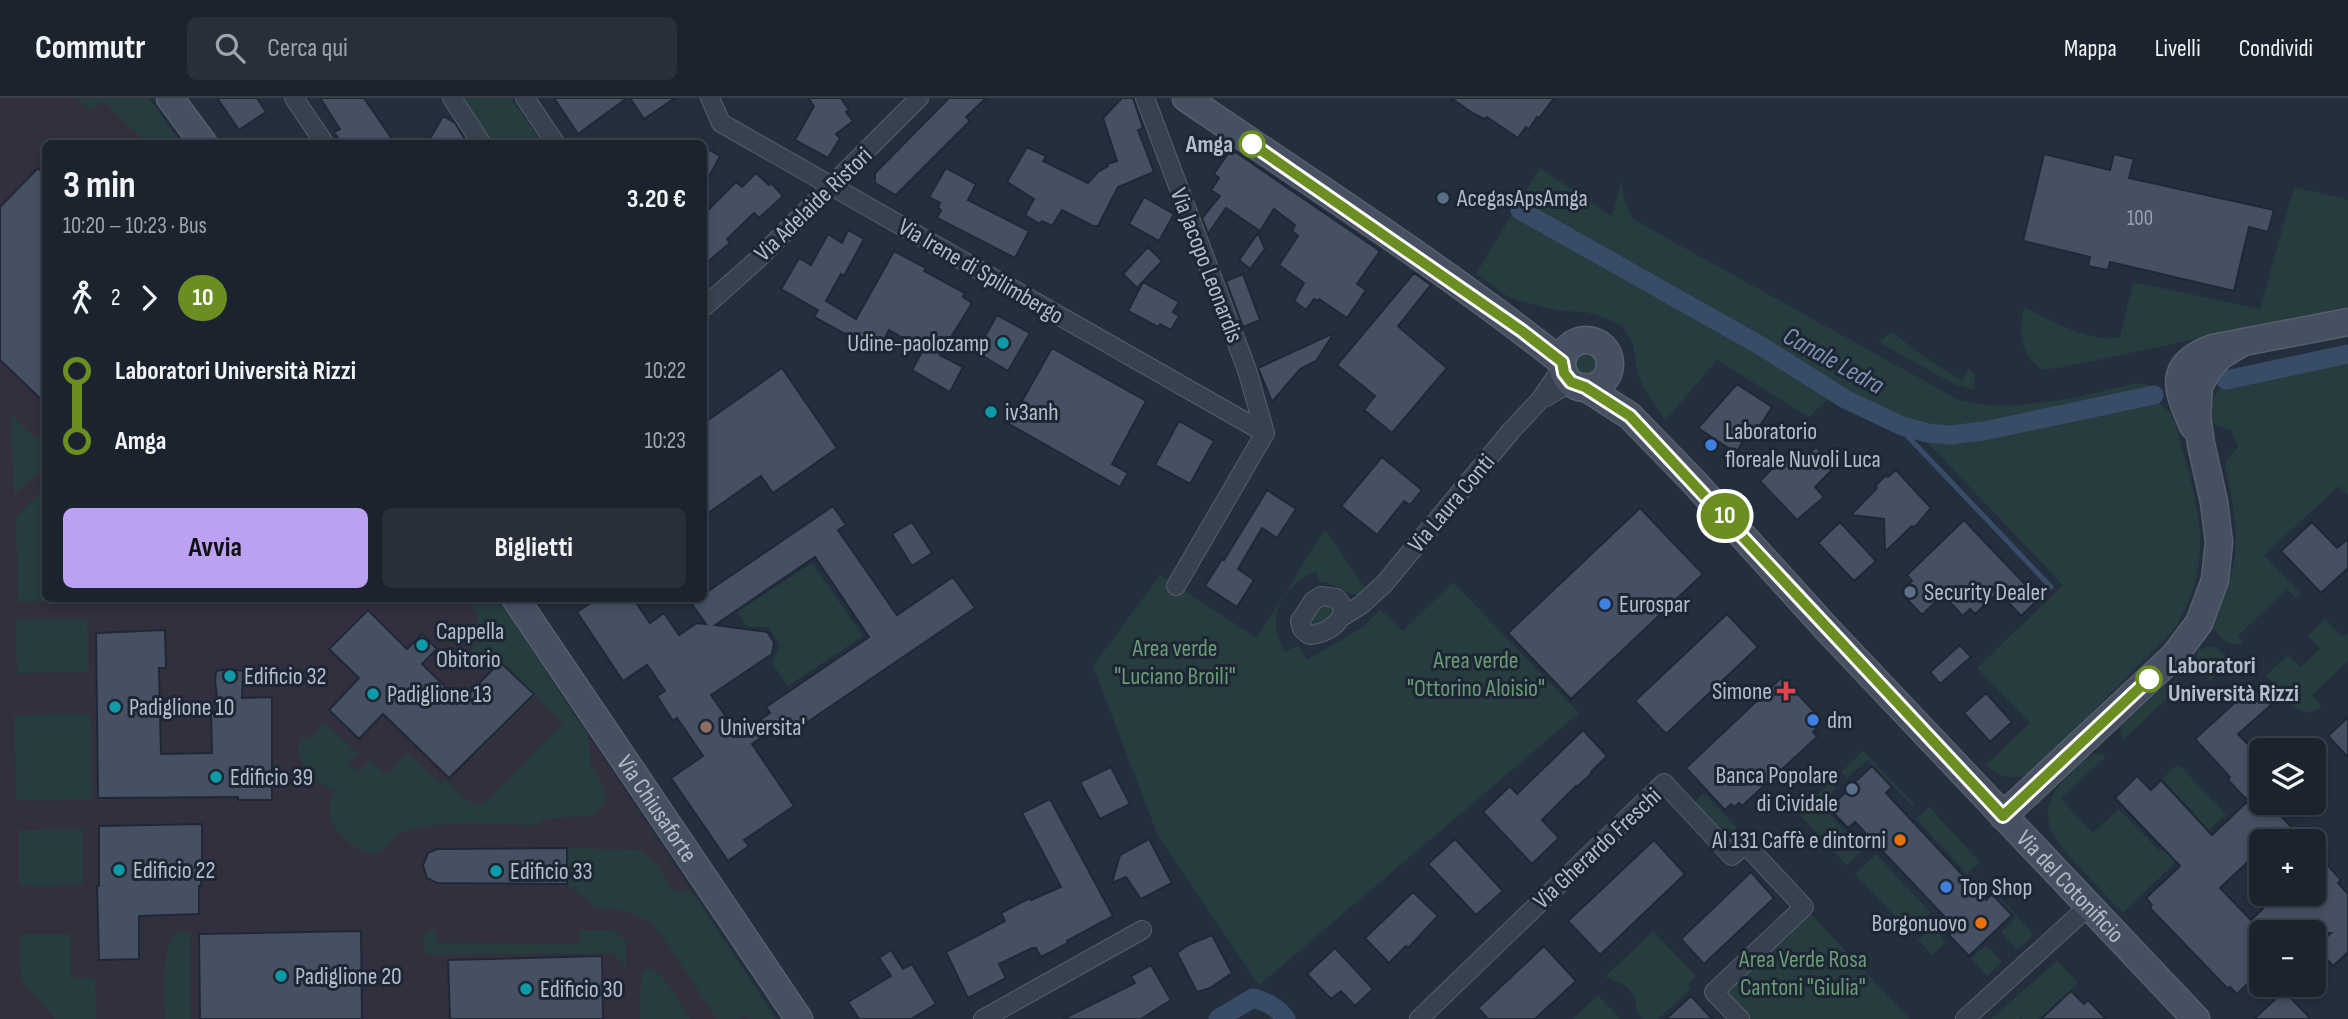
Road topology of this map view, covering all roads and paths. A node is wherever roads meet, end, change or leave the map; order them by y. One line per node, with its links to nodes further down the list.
1 (294, 98): 10 (street)
2 (452, 98): 11 (street)
3 (525, 98): 12 (street)
4 (710, 98): 13 (street, Via Irene di Spilimbergo)
5 (919, 98): 13 (street, Via Adelaide Ristori)
6 (1145, 98): 21 (street, Via Jacopo Leonardis)
7 (1186, 98): 16 (main road, Via del Cotonificio)
8 (175, 101): 9 (main road)
9 (201, 140)
10 (322, 140)
11 (479, 140)
12 (553, 140)
13 (832, 186): 14 (street, Via Adelaide Ristori); 21 (street, Via Irene di Spilimbergo)
14 (707, 304)
15 (2348, 322): 25 (main road)
16 (1522, 331): 17 (main road, Via del Cotonificio); 19 (main road, Via del Cotonificio)
17 (1580, 341): 18 (main road); 19 (main road)
18 (1609, 368): 19 (main road); 20 (main road, Via del Cotonificio)
19 (1570, 375): 20 (main road, Via del Cotonificio); 24 (street, Via Laura Conti)
20 (1630, 416): 25 (main road, Via del Cotonificio)
21 (1265, 433): 22 (street)
22 (1176, 586)
23 (519, 602): 28 (main road, Via Chiusaforte)
24 (1341, 609)
25 (2003, 816): 26 (main road, Via del Cotonificio)
26 (2089, 906): 32 (street); 33 (main road, Via del Cotonificio)
27 (1142, 930): 29 (street)
28 (799, 1019)
29 (983, 1019)
30 (1419, 1019): 31 (street, Via Gherardo Freschi)
31 (1740, 1019)
32 (1965, 1019)
33 (2196, 1019)

